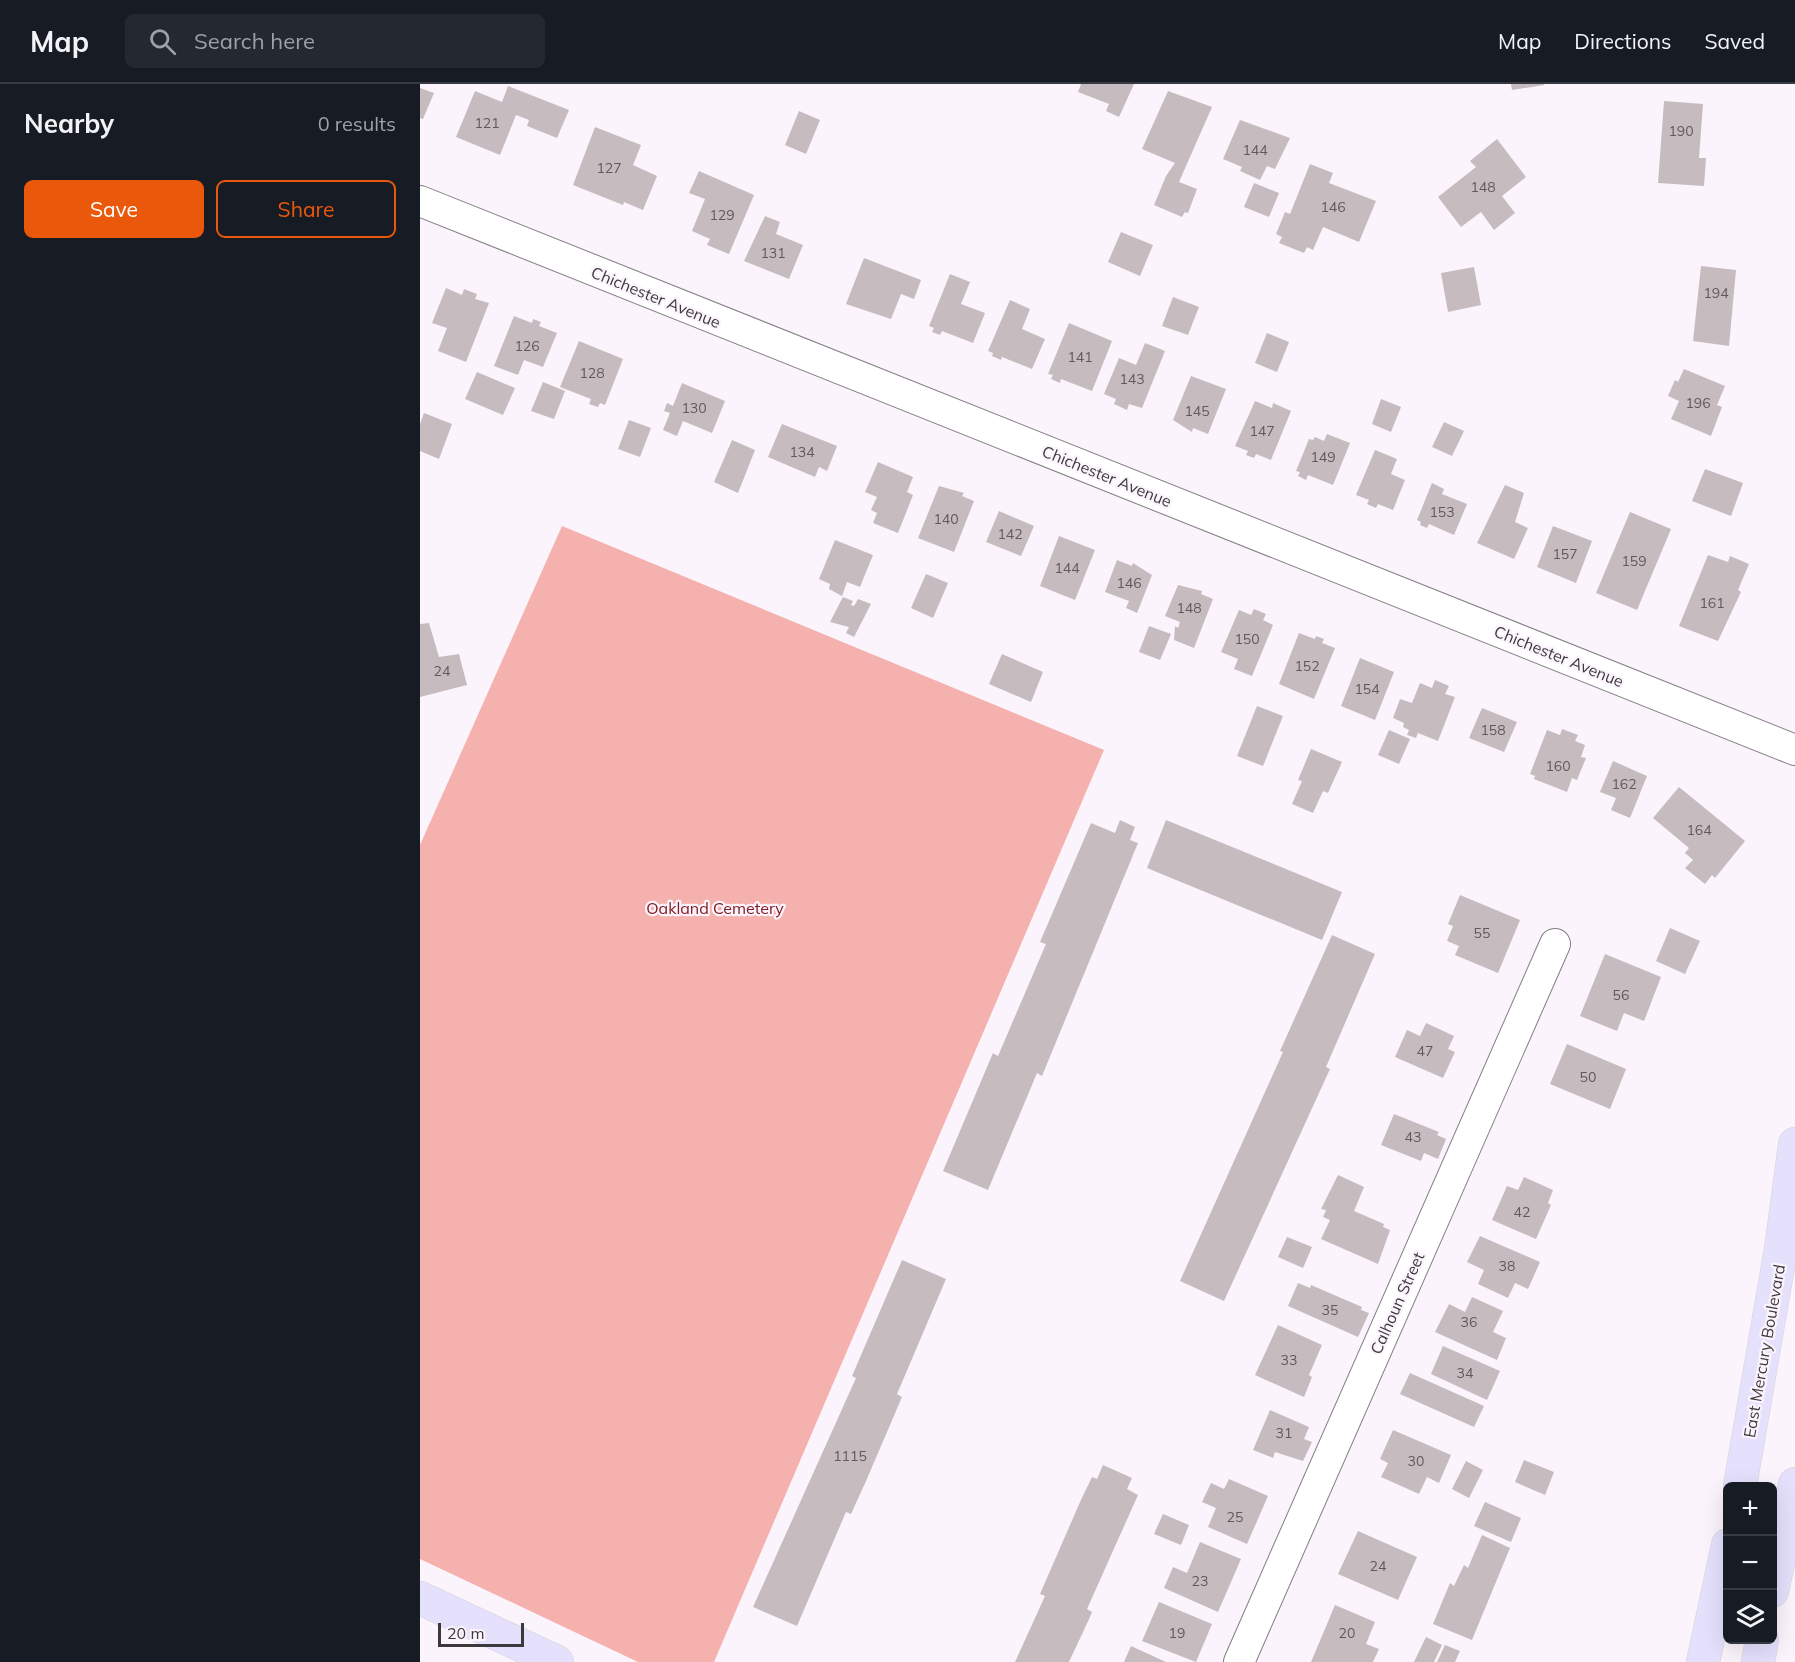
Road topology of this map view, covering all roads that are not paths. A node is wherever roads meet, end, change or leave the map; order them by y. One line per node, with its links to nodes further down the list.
1 (420, 201): 2 (street, Chichester Avenue)
2 (1795, 750)
3 (1555, 944): 12 (street, Calhoun Street)
4 (1795, 1144): 5 (main road, East Mercury Boulevard)
5 (1741, 1482)
6 (1795, 1484): 8 (main road)
7 (1723, 1568): 13 (main road)
8 (1773, 1590)
9 (420, 1598): 11 (main road)
10 (1761, 1644): 14 (main road)
11 (557, 1662)
12 (1239, 1662)
13 (1703, 1662)
14 (1758, 1662)

